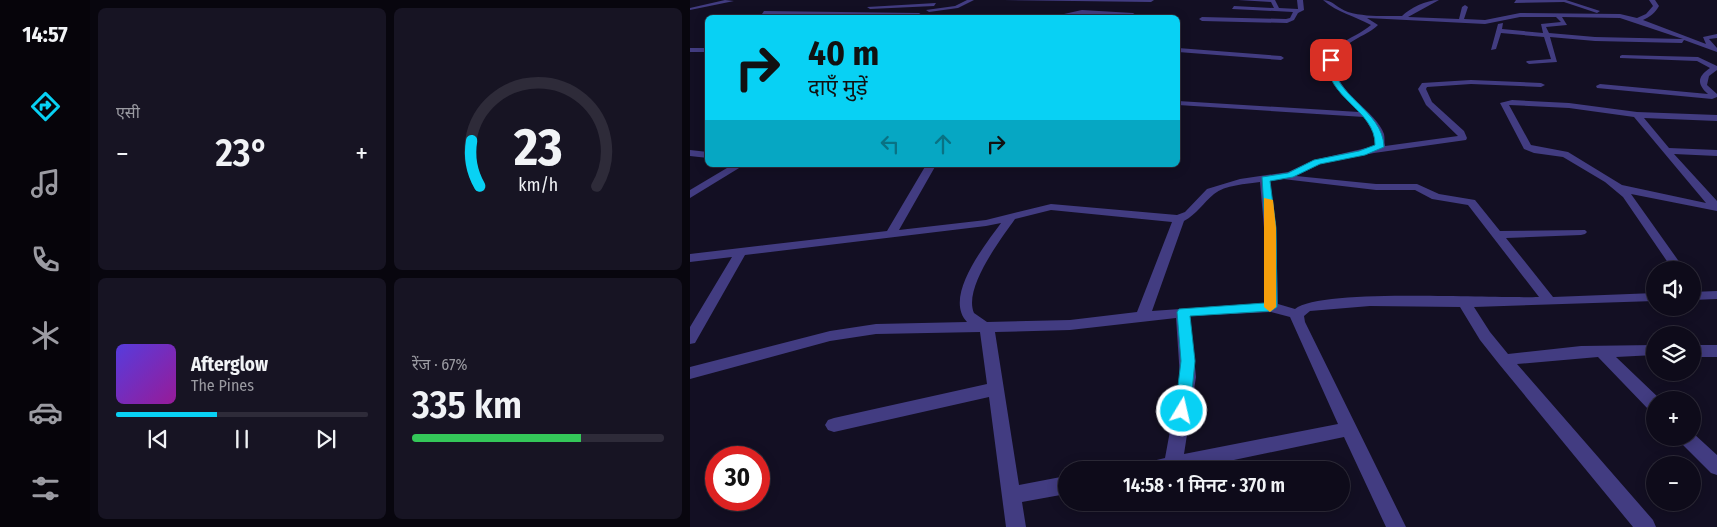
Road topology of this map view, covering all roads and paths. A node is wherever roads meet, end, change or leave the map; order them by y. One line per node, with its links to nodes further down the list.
1 (728, 0): 18 (street)
2 (971, 0): 13 (street)
3 (1007, 0): 4 (street)
4 (1151, 0)
5 (1241, 0): 20 (street)
6 (1300, 0): 21 (street)
7 (1326, 0): 31 (street)
8 (1436, 0): 32 (street)
9 (1562, 0): 12 (street); 33 (street)
10 (1652, 0): 36 (street)
11 (935, 2): 16 (street); 19 (street)
12 (1516, 2)
13 (956, 7): 19 (street); 27 (street)
14 (1154, 7): 22 (street)
15 (1466, 7): 37 (street)
16 (852, 8)
17 (1234, 8): 20 (street)
18 (691, 9): 24 (street)
19 (929, 10): 26 (street)
20 (1277, 10): 21 (street)
21 (1296, 11): 34 (street)
22 (1078, 12): 28 (street); 29 (street)
23 (764, 13): 25 (street)
24 (701, 14)
25 (867, 15)
26 (920, 15)
27 (955, 15)
28 (1066, 15)
29 (1133, 15)
30 (1557, 15): 33 (street); 35 (street); 39 (street)
31 (1359, 16): 32 (street); 55 (street)
32 (1405, 16): 37 (street)
33 (1620, 16): 36 (street)
34 (1202, 19)
35 (1503, 20): 37 (street); 38 (street)
36 (1637, 20): 41 (street)
37 (1461, 21)
38 (1499, 31): 39 (street); 42 (street)
39 (1548, 36): 41 (street); 49 (street)
40 (1717, 36): 43 (street)
41 (1695, 42): 43 (street)
42 (1493, 49)
43 (1715, 49)
44 (690, 50): 45 (street)
45 (705, 50)
46 (1180, 50): 48 (street)
47 (1622, 57): 50 (street)
48 (1281, 58)
49 (1530, 62)
50 (1716, 68): 52 (street)
51 (1541, 85): 57 (street)
52 (1600, 86)
53 (1180, 103): 55 (street)
54 (1636, 114): 56 (street); 58 (street); 66 (street)
55 (1366, 116): 57 (street)
56 (1717, 118)
57 (1374, 150): 64 (street)
58 (1666, 151): 60 (street); 66 (street)
59 (690, 153): 61 (street)
60 (1717, 153)
61 (705, 155)
62 (736, 167): 67 (street)
63 (930, 167): 71 (street)
64 (1280, 177): 65 (street); 72 (street)
65 (1265, 179): 69 (street); 81 (street)
66 (1618, 188): 75 (street)
67 (690, 195)
68 (1011, 217): 69 (street); 71 (street); 85 (street)
69 (1179, 219): 84 (street)
70 (1581, 232): 72 (street)
71 (891, 234): 73 (street)
72 (1499, 235): 79 (street)
73 (740, 252): 74 (street); 86 (street)
74 (690, 258)
75 (1673, 261)
76 (1701, 294): 77 (street)
77 (1717, 295)
78 (1646, 297): 79 (street)
79 (1549, 301): 80 (street)
80 (1465, 303): 83 (street); 91 (street)
81 (1271, 307): 82 (street); 83 (street)
82 (1183, 312): 84 (street); 98 (street)
83 (1297, 314): 96 (street)
84 (1144, 316): 85 (street)
85 (987, 328): 92 (street); 93 (street)
86 (690, 339)
87 (1646, 350): 89 (street)
88 (1701, 350): 90 (street)
89 (1601, 351): 91 (street); 94 (street)
90 (1717, 351)
91 (1504, 360): 105 (street)
92 (690, 373)
93 (995, 388): 95 (street); 102 (street)
94 (1646, 396)
95 (834, 425)
96 (1349, 429): 99 (street); 104 (street)
97 (1695, 446): 100 (street)
98 (1174, 461)
99 (1193, 461)
100 (1717, 467)
101 (1058, 486): 102 (street)
102 (1012, 495): 103 (street)
103 (1016, 527)
104 (1396, 527)
105 (1646, 527)

